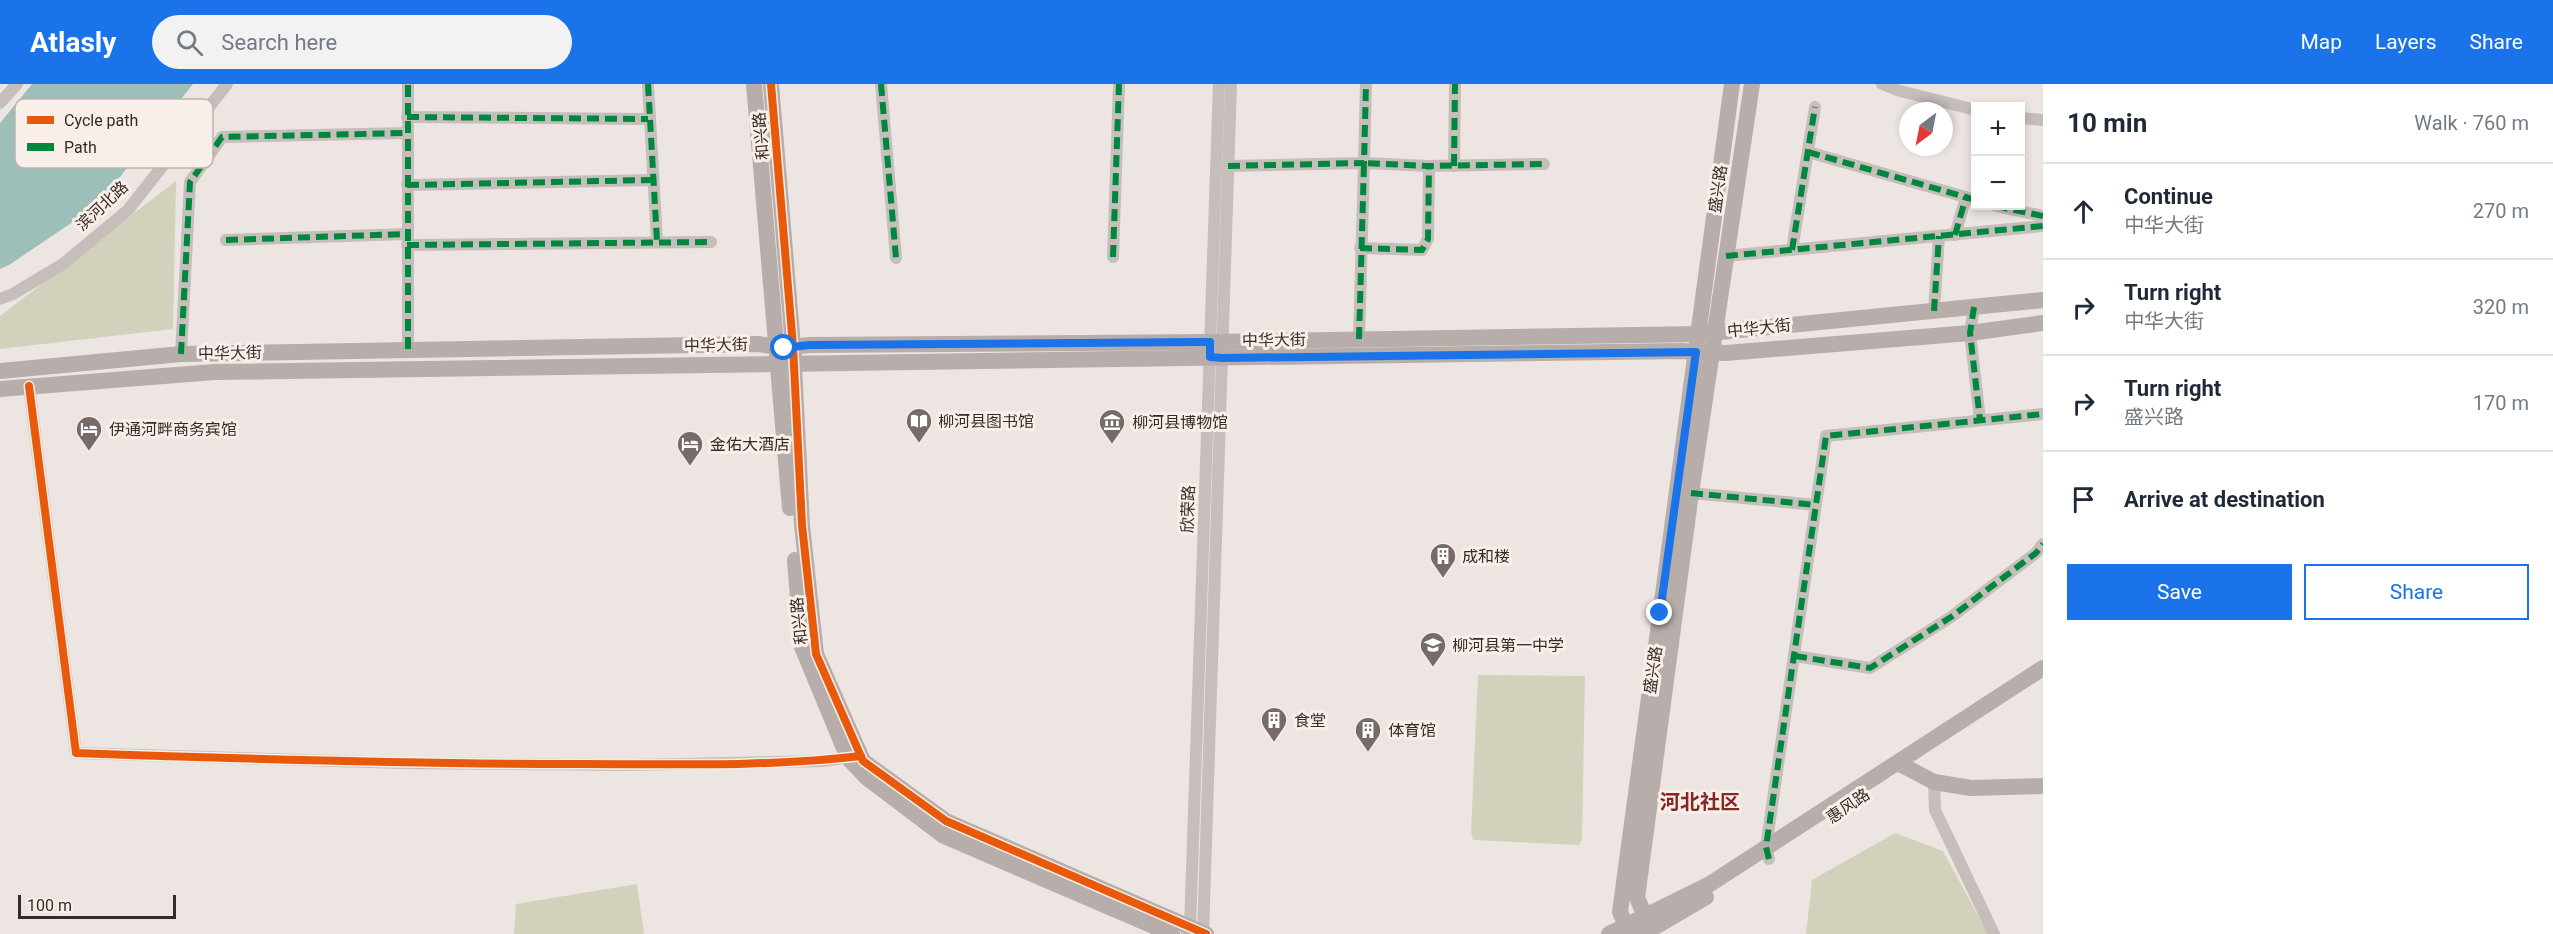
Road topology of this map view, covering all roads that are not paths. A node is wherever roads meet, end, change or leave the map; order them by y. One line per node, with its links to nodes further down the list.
1 (17, 84): 17 (street)
2 (227, 84): 16 (street, 滨河北路)
3 (408, 84): 20 (street)
4 (648, 84): 22 (street)
5 (754, 84): 64 (street, 和兴路)
6 (771, 84): 59 (street, 和兴路)
7 (881, 84): 50 (street)
8 (1119, 84): 49 (street)
9 (1219, 84): 61 (street, 欣荣路)
10 (1231, 84): 29 (street, 欣荣路)
11 (1366, 84): 27 (street)
12 (1455, 84): 31 (street)
13 (1732, 84): 57 (street, 盛兴路)
14 (1752, 84): 48 (street, 盛兴路)
15 (1882, 84): 19 (street)
16 (213, 102)
17 (0, 104)
18 (1815, 107): 26 (street)
19 (1971, 109)
20 (407, 117): 22 (street); 24 (street)
21 (2025, 118): 23 (street)
22 (648, 119): 34 (street)
23 (2043, 120)
24 (407, 133): 25 (street); 35 (street)
25 (213, 150)
26 (1808, 152): 36 (street); 47 (street)
27 (1364, 164): 29 (street); 30 (street); 46 (street)
28 (1544, 164): 31 (street)
29 (1228, 166): 61 (street, 欣荣路)
30 (1429, 166): 31 (street); 46 (street)
31 (1454, 166)
32 (161, 168): 51 (street, 滨河北路)
33 (200, 168): 63 (street)
34 (653, 180): 35 (street); 44 (street)
35 (407, 185): 43 (street)
36 (1971, 198): 40 (street)
37 (2015, 210): 38 (street)
38 (2043, 216)
39 (2043, 226): 40 (street)
40 (1955, 235): 41 (street)
41 (1939, 236): 47 (street); 54 (street)
42 (226, 240): 43 (street)
43 (407, 240): 44 (street); 60 (street)
44 (657, 241): 45 (street)
45 (711, 242)
46 (1360, 248): 58 (street)
47 (1792, 250): 48 (street)
48 (1726, 256): 57 (street, 盛兴路)
49 (1113, 257)
50 (896, 258)
51 (0, 299)
52 (2043, 300): 53 (street, 中华大街)
53 (1974, 307): 54 (street, 中华大街); 56 (street)
54 (1934, 311): 57 (street, 中华大街)
55 (2043, 323): 56 (street, 中华大街)
56 (1970, 333): 62 (street, 中华大街); 69 (street)
57 (1706, 334): 58 (street, 中华大街); 62 (street, 盛兴路)
58 (1359, 339): 61 (street, 中华大街)
59 (793, 346): 61 (street, 中华大街); 64 (street, 中华大街)
60 (408, 349): 63 (street, 中华大街); 64 (street, 中华大街)
61 (1216, 350): 62 (street, 中华大街); 64 (street, 中华大街); 83 (street, 欣荣路)
62 (1704, 352): 70 (street, 盛兴路); 82 (street, 盛兴路)
63 (181, 354): 65 (street, 中华大街)
64 (782, 358): 66 (street, 中华大街); 76 (street, 和兴路)
65 (0, 371)
66 (29, 386): 67 (street, 中华大街); 76 (street)
67 (0, 389)
68 (2043, 414): 69 (street)
69 (1980, 420): 71 (street)
70 (1691, 493): 71 (street); 81 (street, 盛兴路)
71 (1816, 505): 73 (street)
72 (2043, 544): 73 (street)
73 (1795, 656): 80 (street)
74 (2043, 668): 77 (street)
75 (2043, 681): 77 (street)
76 (854, 757): 83 (street, 和兴路); 84 (street, 和兴路)
77 (1902, 766): 78 (street); 80 (street)
78 (1934, 782): 79 (street); 86 (street)
79 (2043, 786)
80 (1767, 853): 81 (street)
81 (1646, 926): 82 (street)
82 (1628, 930): 85 (street)
83 (1198, 933)
84 (1172, 934)
85 (1609, 934)
86 (1994, 934)

